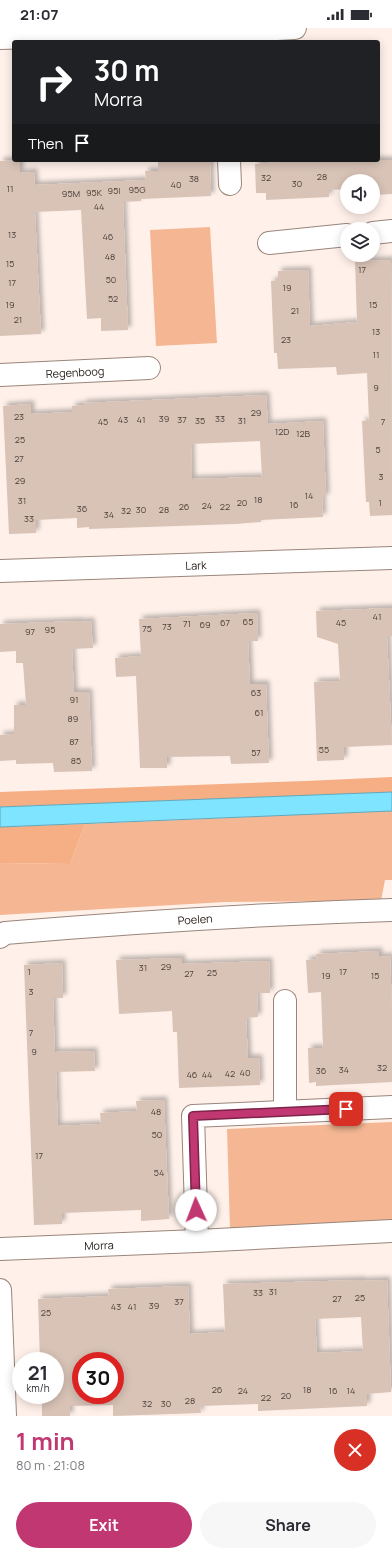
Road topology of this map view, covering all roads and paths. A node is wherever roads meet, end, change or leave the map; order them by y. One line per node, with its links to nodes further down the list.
1 (295, 28): 2 (street)
2 (221, 37): 3 (street)
3 (0, 38)
4 (229, 162): 5 (street)
5 (230, 184)
6 (392, 231): 7 (street)
7 (380, 232)
8 (340, 237): 9 (street)
9 (269, 243)
10 (149, 368): 11 (street, Regenboog)
11 (0, 375)
12 (392, 558): 13 (street, Lark)
13 (0, 571)
14 (392, 910): 15 (street, Poelen)
15 (0, 937)
16 (285, 1001): 18 (street)
17 (392, 1107): 18 (street)
18 (285, 1111): 20 (street)
19 (392, 1231): 20 (street, Morra)
20 (197, 1241): 21 (street, Morra)
21 (0, 1249)
22 (0, 1290): 23 (street)
23 (5, 1416)

